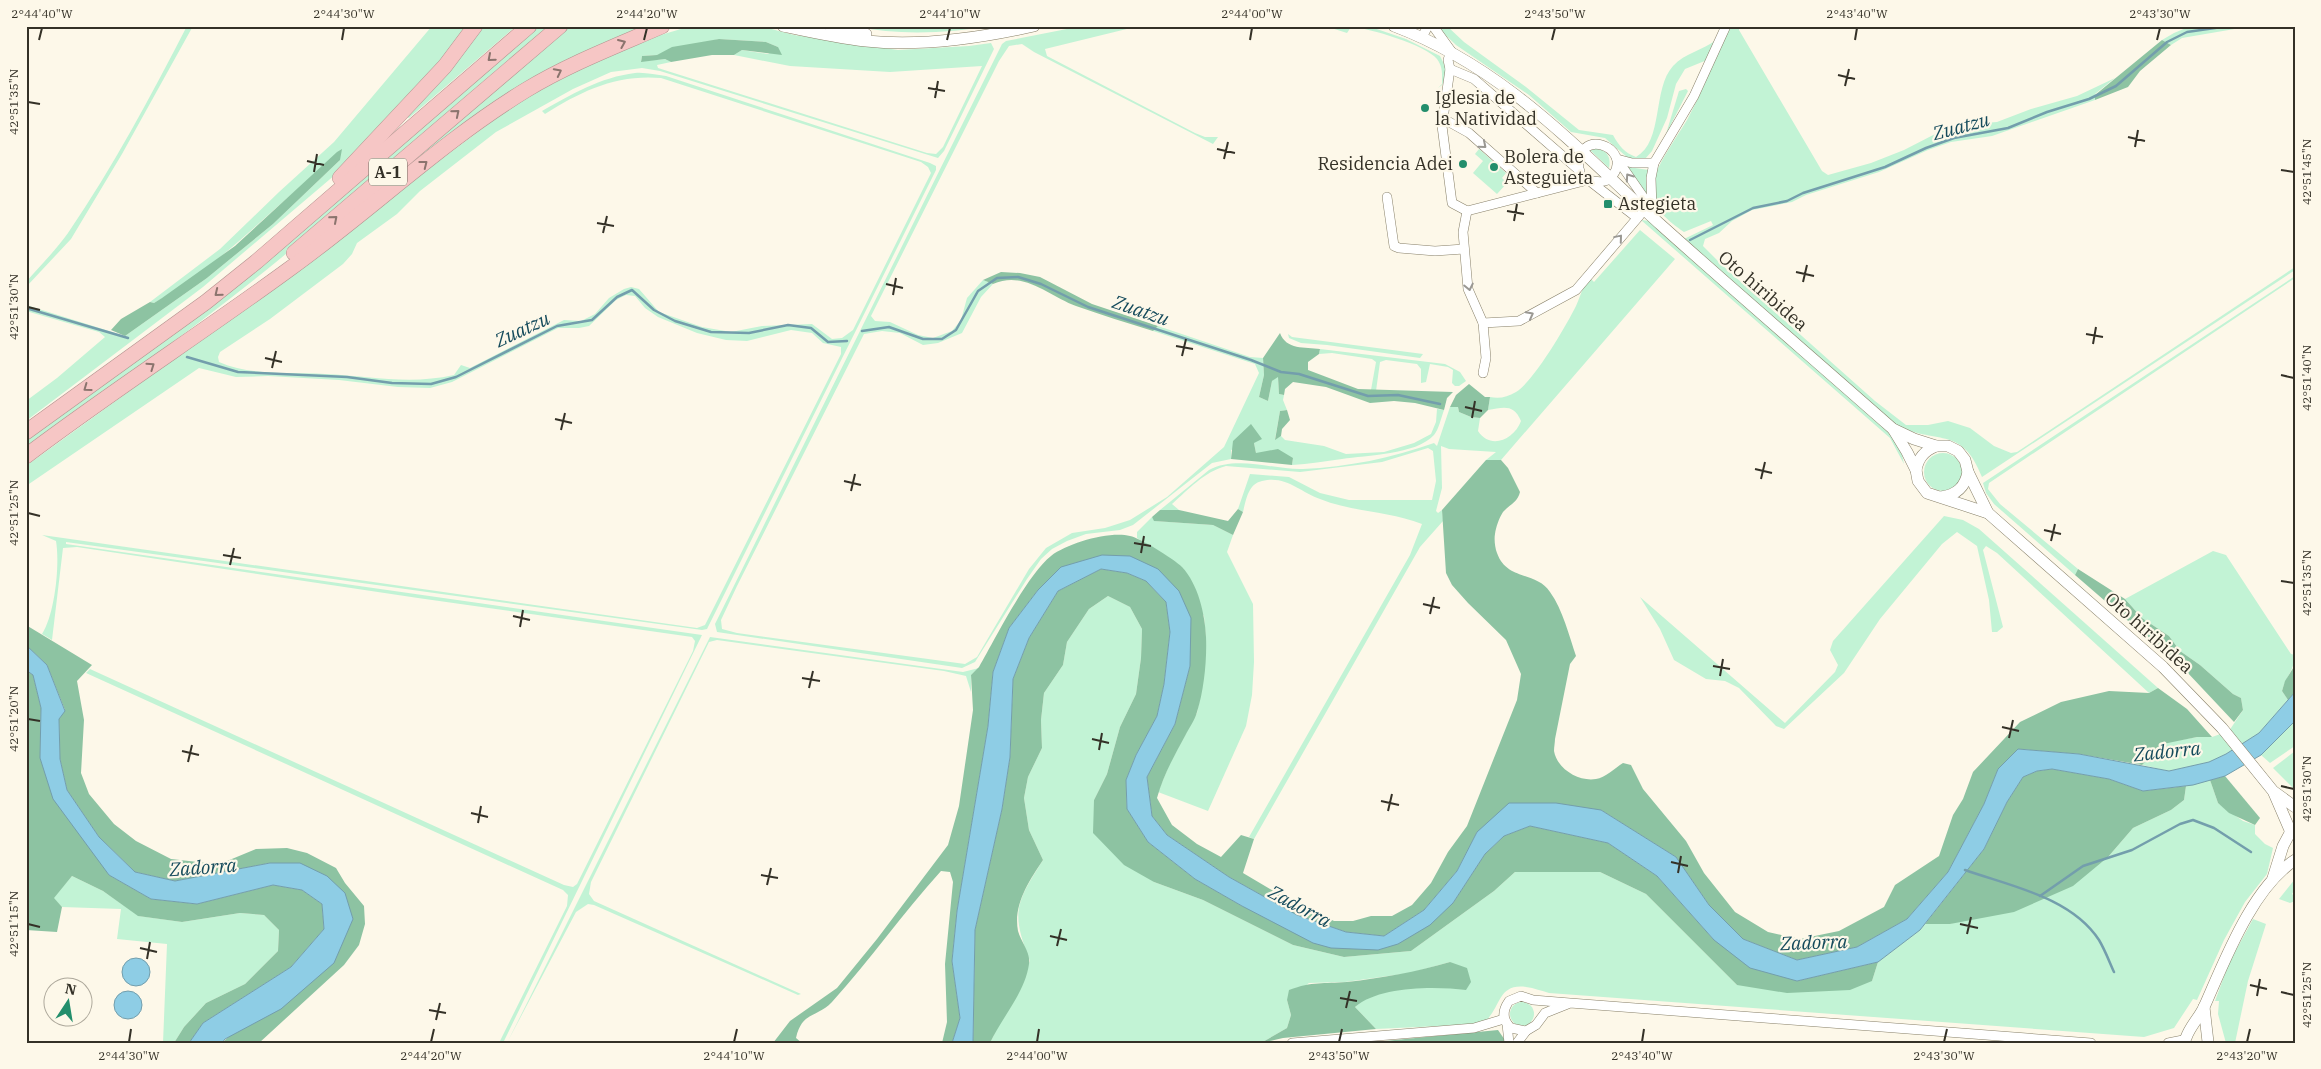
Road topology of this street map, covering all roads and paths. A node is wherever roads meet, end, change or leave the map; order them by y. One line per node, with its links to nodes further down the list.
1 (475, 26): 28 (highway)
2 (529, 26): 28 (highway, A-1, one-way to 28)
3 (560, 26): 29 (highway, A-1, one-way to 3)
4 (662, 26): 29 (highway, one-way to 4)
5 (783, 26): 13 (street)
6 (830, 26): 13 (street)
7 (1034, 26): 13 (street)
8 (1394, 26): 12 (street, Oto hiribidea)
9 (1428, 26): 12 (street)
10 (1433, 26): 14 (street)
11 (1726, 26): 19 (street)
12 (1422, 37): 14 (street, Oto hiribidea)
13 (943, 40)
14 (1451, 51): 15 (street); 17 (street, Oto hiribidea)
15 (1450, 69): 16 (street); 20 (street, Oto hiribidea)
16 (1442, 118): 23 (street, one-way to 23); 25 (street)
17 (1582, 151): 18 (street); 20 (street); 21 (street, Oto hiribidea)
18 (1617, 159): 19 (street); 21 (street); 26 (street, one-way to 18)
19 (1654, 163): 26 (street)
20 (1579, 170): 22 (street, Oto hiribidea)
21 (1610, 178): 22 (street); 26 (street, Oto hiribidea)
22 (1588, 180): 23 (street); 26 (street, Oto hiribidea)
23 (1537, 193): 25 (street)
24 (1387, 197): 27 (street)
25 (1467, 211): 27 (street)
26 (1645, 213): 30 (street, one-way to 26); 32 (street, Oto hiribidea)
27 (1464, 249): 30 (street, one-way to 30)
28 (256, 262): 33 (highway, A-1, one-way to 33)
29 (217, 319): 35 (highway, A-1, one-way to 29)
30 (1483, 323): 31 (street)
31 (1483, 373)
32 (1893, 429): 34 (street, Oto hiribidea); 36 (street, Oto hiribidea)
33 (26, 432)
34 (1936, 446): 36 (street); 37 (street, Oto hiribidea)
35 (26, 456)
36 (1916, 470): 38 (street, Oto hiribidea)
37 (1968, 472): 38 (street); 39 (street, Oto hiribidea)
38 (1940, 498): 39 (street, Oto hiribidea)
39 (1988, 512): 40 (street, Oto hiribidea)
40 (2274, 791): 41 (street, Oto hiribidea); 42 (street, Oto hiribidea)
41 (2295, 807)
42 (2292, 828): 43 (street, Oto hiribidea); 45 (street)
43 (2295, 846)
44 (2295, 860): 45 (street)
45 (2273, 878): 48 (street)
46 (1533, 1000): 47 (street); 49 (street); 50 (street)
47 (1570, 1003): 49 (street); 56 (street)
48 (2204, 1008): 52 (street); 58 (street)
49 (1538, 1020): 51 (street)
50 (1506, 1022): 51 (street); 53 (street); 54 (street)
51 (1526, 1031): 55 (street)
52 (2183, 1040): 57 (street); 58 (street)
53 (1292, 1043)
54 (1509, 1043)
55 (1517, 1043)
56 (2091, 1043)
57 (2168, 1043)
58 (2208, 1043)

